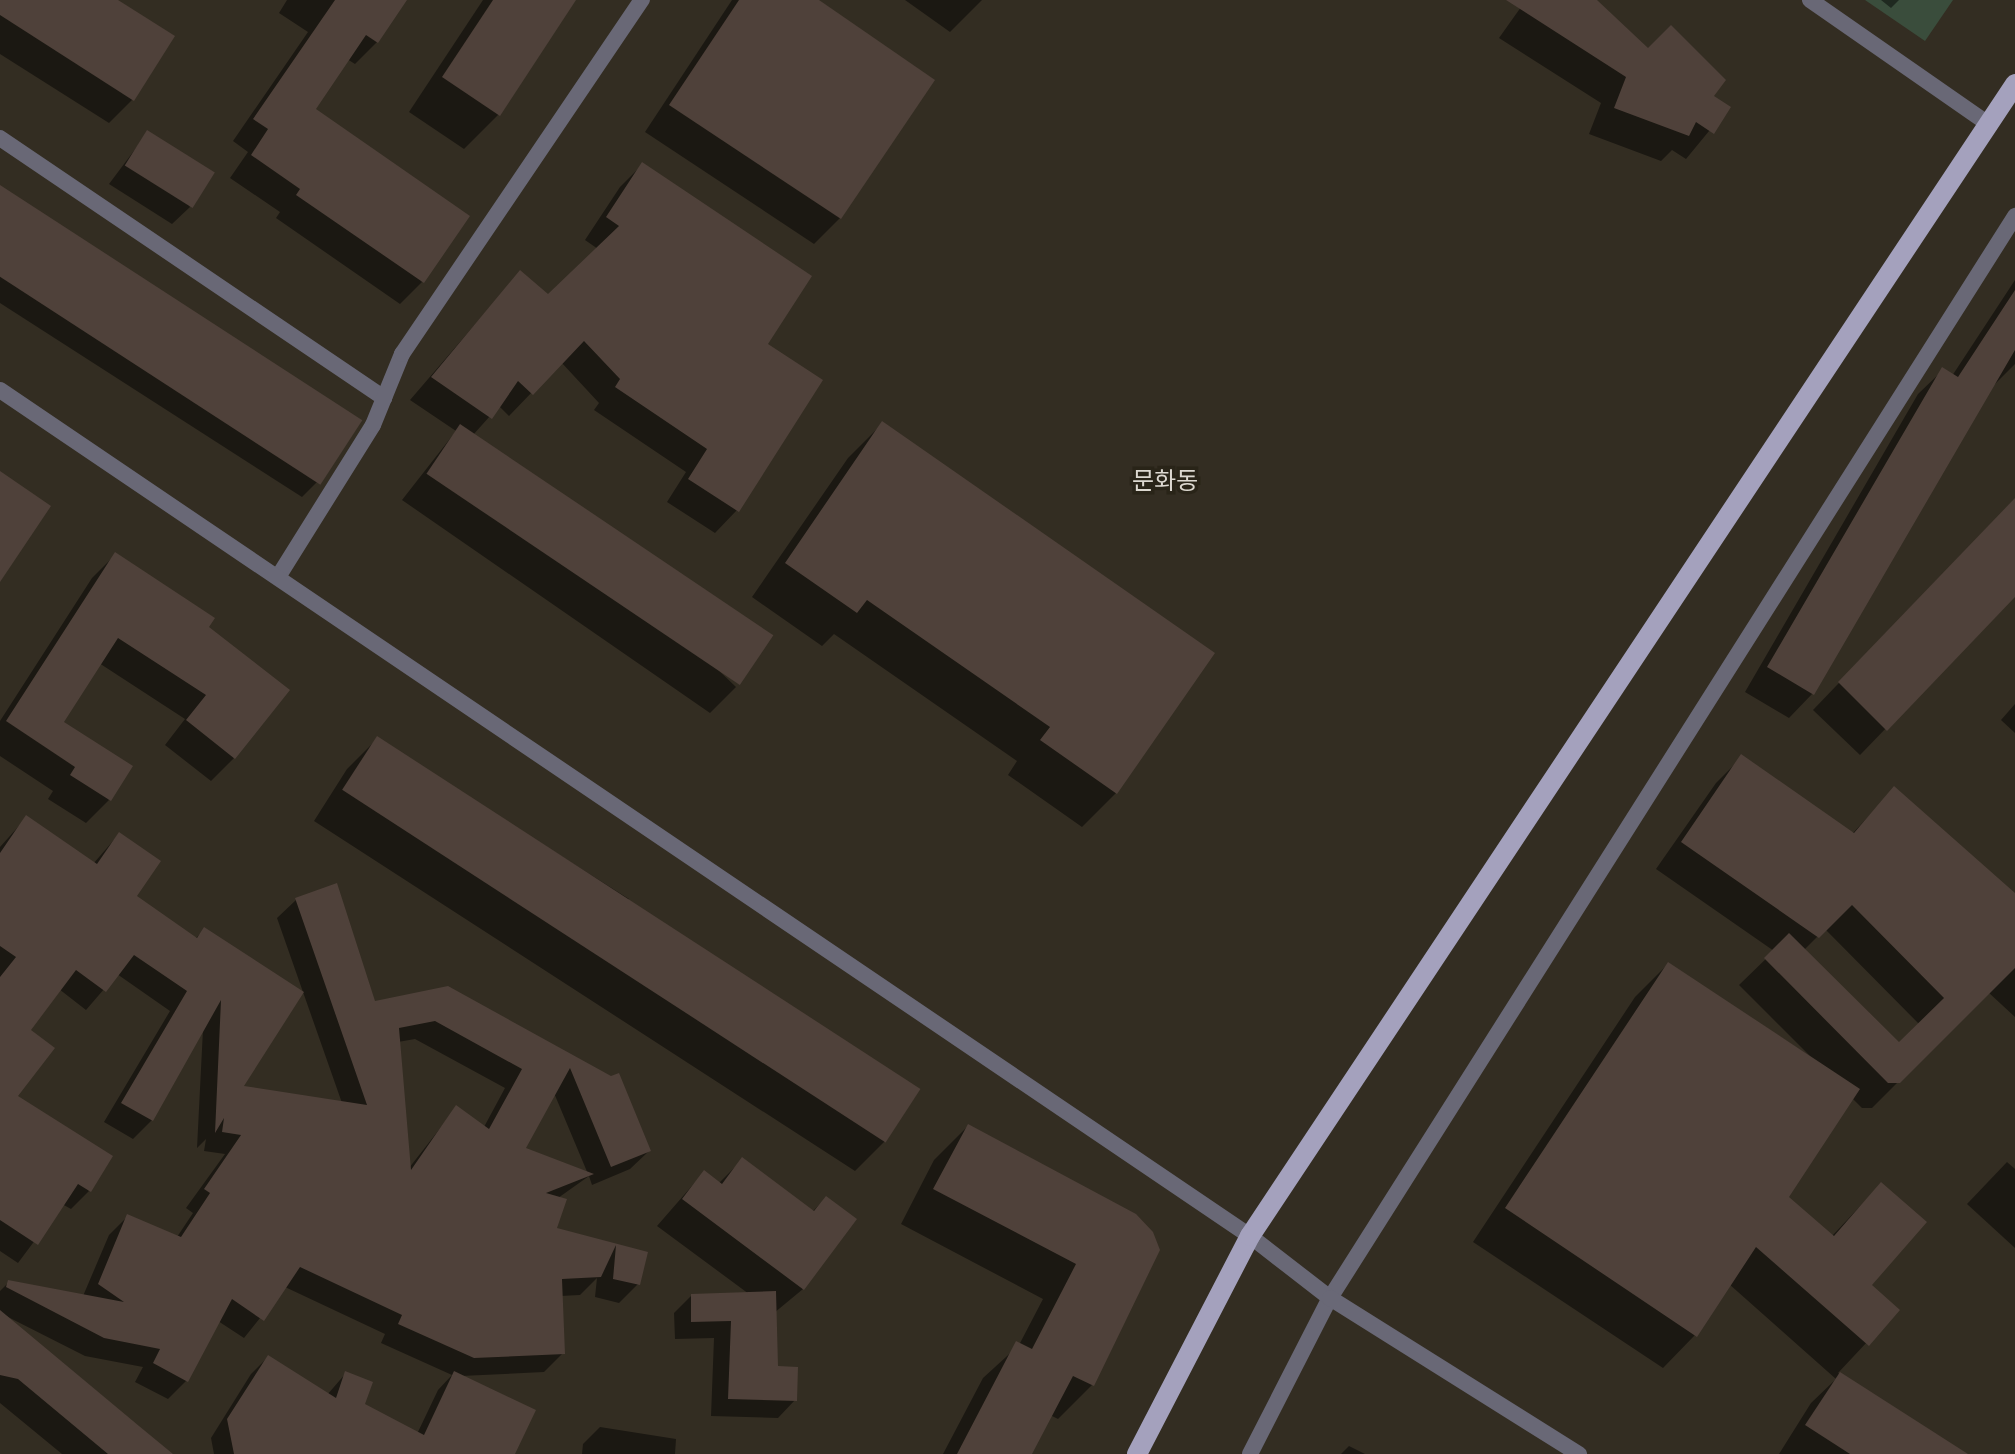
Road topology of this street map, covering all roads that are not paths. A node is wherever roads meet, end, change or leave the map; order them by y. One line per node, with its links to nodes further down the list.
1 (642, 0): 8 (street)
2 (1810, 0): 4 (street)
3 (2015, 84): 4 (main road)
4 (1990, 125): 10 (main road)
5 (0, 138): 8 (street)
6 (2015, 216): 11 (street)
7 (0, 390): 9 (street)
8 (384, 398): 9 (street)
9 (278, 577): 10 (street)
10 (1250, 1236): 11 (street); 12 (main road)
11 (1330, 1298): 13 (street); 14 (street)
12 (1137, 1454)
13 (1250, 1454)
14 (1579, 1454)

